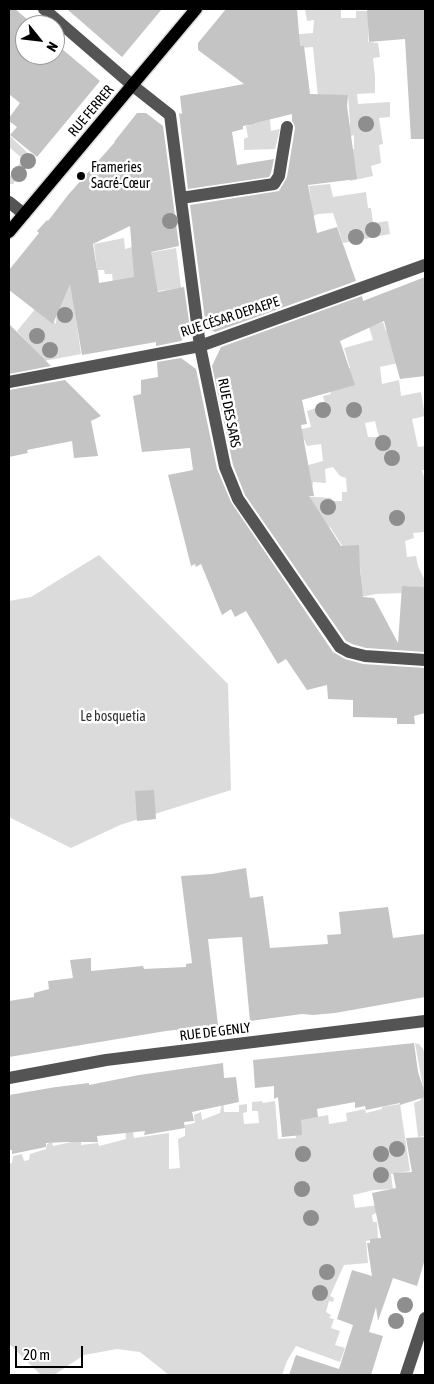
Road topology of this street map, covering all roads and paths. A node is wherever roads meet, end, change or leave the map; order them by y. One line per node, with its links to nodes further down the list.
1 (44, 9): 3 (street, RUE DES SARS)
2 (196, 9): 3 (main road, RUE FERRER)
3 (132, 85): 5 (street, RUE DES SARS); 7 (main road, RUE FERRER)
4 (287, 127): 5 (street)
5 (181, 198): 10 (street, RUE DES SARS)
6 (9, 202): 7 (street)
7 (24, 214): 8 (main road, RUE FERRER)
8 (9, 232)
9 (425, 265): 10 (street, RUE CÉSAR DEPAEPE)
10 (200, 346): 11 (street, RUE CÉSAR DEPAEPE); 12 (street, RUE DES SARS)
11 (9, 382)
12 (425, 660)
13 (425, 1021): 14 (street, RUE DE GENLY)
14 (9, 1078)
15 (425, 1318): 16 (street)
16 (406, 1375)

